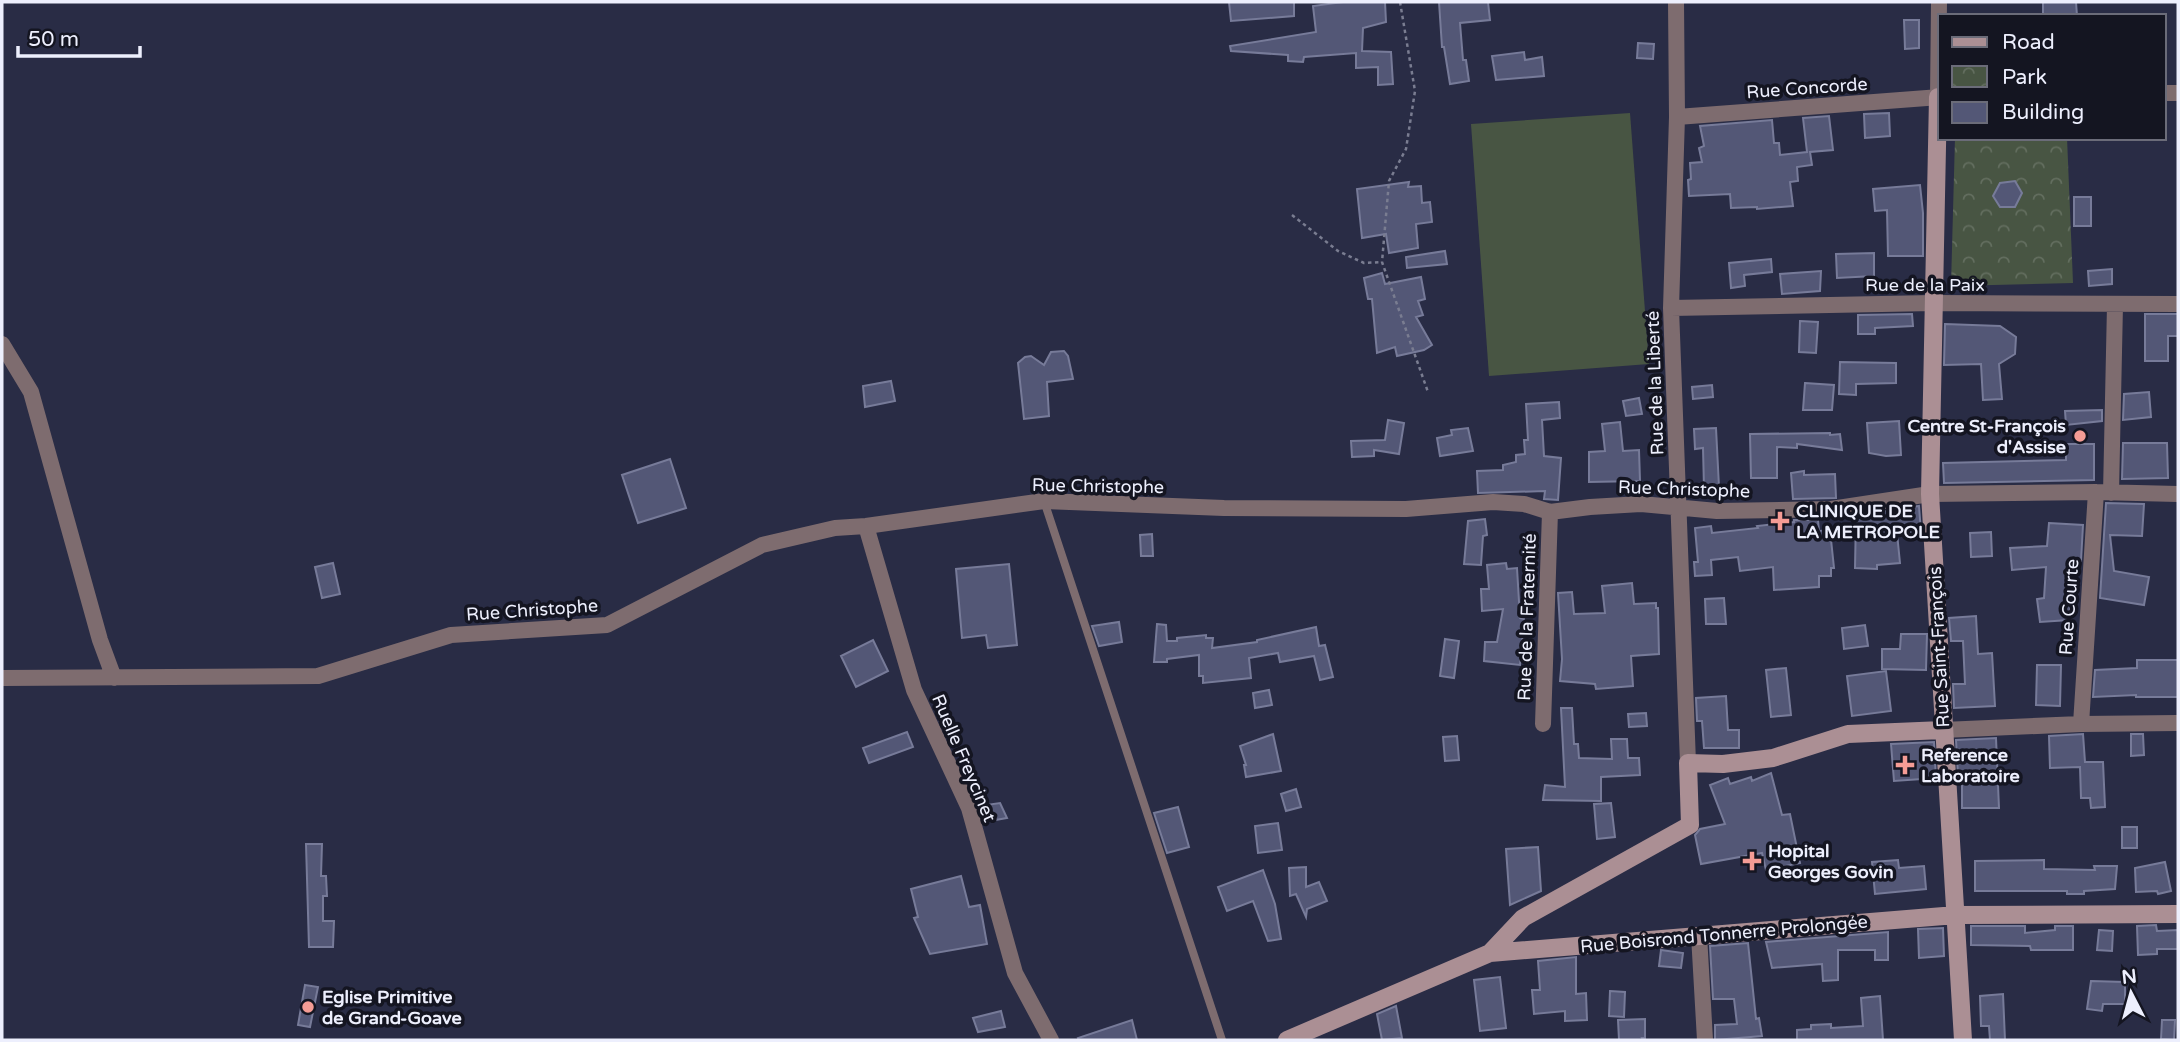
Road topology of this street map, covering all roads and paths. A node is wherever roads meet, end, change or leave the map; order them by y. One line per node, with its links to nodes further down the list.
1 (1400, 2): 7 (path)
2 (1676, 2): 4 (street, Rue de la Liberté)
3 (1938, 97): 4 (street, Rue Concorde)
4 (1677, 117): 11 (street, Rue de la Liberté)
5 (1938, 131): 8 (street, Rue Saint-François)
6 (1292, 215): 7 (path)
7 (1382, 262): 13 (path)
8 (1933, 303): 10 (street, Rue de la Paix); 11 (street, Rue de la Paix); 15 (street, Rue Saint-François)
9 (2178, 304): 10 (street, Rue de la Paix)
10 (2115, 305): 14 (street, Rue Courte)
11 (1671, 308): 18 (street, Rue de la Liberté)
12 (2, 344): 22 (street)
13 (1428, 392)
14 (2104, 492): 15 (street, Rue Christophe); 16 (street, Rue Christophe); 25 (street, Rue Courte)
15 (1930, 494): 18 (street, Rue Christophe); 26 (street, Rue Saint-François)
16 (2178, 494)
17 (1044, 501): 19 (street, Rue Christophe); 20 (street, Rue Christophe); 33 (lane)
18 (1679, 509): 19 (street, Rue Christophe); 27 (street, Rue de la Liberté)
19 (1550, 512): 24 (street, Rue de la Fraternité)
20 (866, 526): 22 (street, Rue Christophe); 32 (street, Ruelle Freycinet)
21 (2, 678): 22 (street, Rue Christophe)
22 (114, 678)
23 (2178, 723): 25 (street)
24 (1543, 724)
25 (2081, 724): 26 (street)
26 (1943, 730): 27 (street); 29 (street, Rue Saint-François)
27 (1688, 763): 31 (street)
28 (2178, 914): 29 (street, Rue Boisrond Tonnerre Prolongée)
29 (1956, 915): 30 (street, Rue Boisrond Tonnerre Prolongée); 36 (street, Rue Saint-François)
30 (1699, 935): 31 (street, Rue Boisrond Tonnerre Prolongée); 35 (street)
31 (1490, 953): 34 (street, Rue Boisrond Tonnerre Prolongée)
32 (1051, 1040)
33 (1222, 1040)
34 (1287, 1040)
35 (1705, 1040)
36 (1963, 1040)

